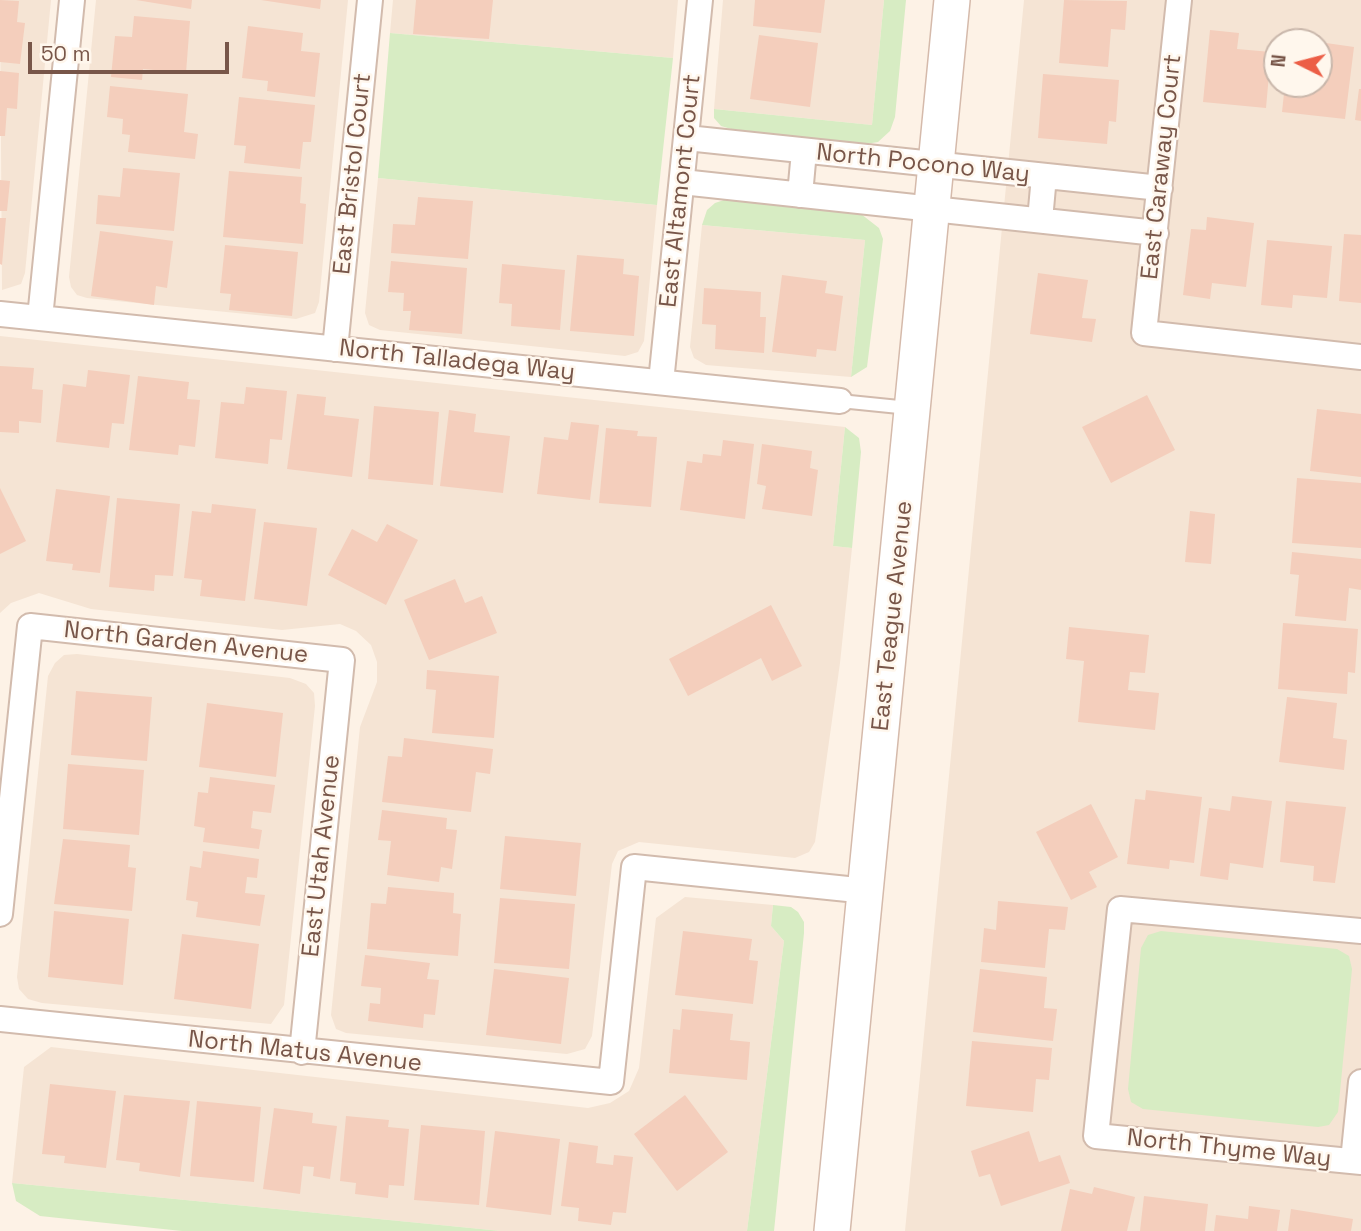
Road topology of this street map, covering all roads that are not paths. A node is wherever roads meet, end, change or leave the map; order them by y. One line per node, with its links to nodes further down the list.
1 (72, 0): 17 (street)
2 (370, 0): 18 (street, East Bristol Court)
3 (700, 0): 6 (street, East Altamont Court)
4 (952, 0): 8 (street, East Teague Avenue)
5 (1180, 0): 11 (street, East Caraway Court)
6 (687, 138): 7 (street, North Pocono Way); 10 (street, East Altamont Court)
7 (804, 152): 8 (street, North Pocono Way); 12 (street)
8 (936, 165): 9 (street, North Pocono Way); 13 (street, East Teague Avenue)
9 (1044, 176): 11 (street, North Pocono Way); 14 (street)
10 (682, 182): 12 (street, North Pocono Way); 20 (street, East Altamont Court)
11 (1160, 188): 15 (street, East Caraway Court)
12 (800, 195): 13 (street, North Pocono Way)
13 (932, 209): 14 (street, North Pocono Way); 22 (street, East Teague Avenue)
14 (1040, 220): 15 (street, North Pocono Way)
15 (1156, 233): 19 (street, East Caraway Court)
16 (0, 314): 17 (street, North Talladega Way)
17 (40, 318): 18 (street, North Talladega Way)
18 (335, 349): 20 (street, North Talladega Way)
19 (1361, 357)
20 (661, 382): 21 (street, North Talladega Way)
21 (840, 401): 22 (lane, North Talladega Way)
22 (913, 408): 24 (street, East Teague Avenue)
23 (342, 660): 25 (street, North Garden Avenue); 28 (street, East Utah Avenue)
24 (867, 891): 28 (street, North Matus Avenue); 31 (street, East Teague Avenue)
25 (0, 914)
26 (1361, 930): 30 (street, North Thyme Way)
27 (0, 1019): 28 (street, North Matus Avenue)
28 (302, 1052)
29 (1361, 1082): 30 (street)
30 (1357, 1162)
31 (832, 1231)

